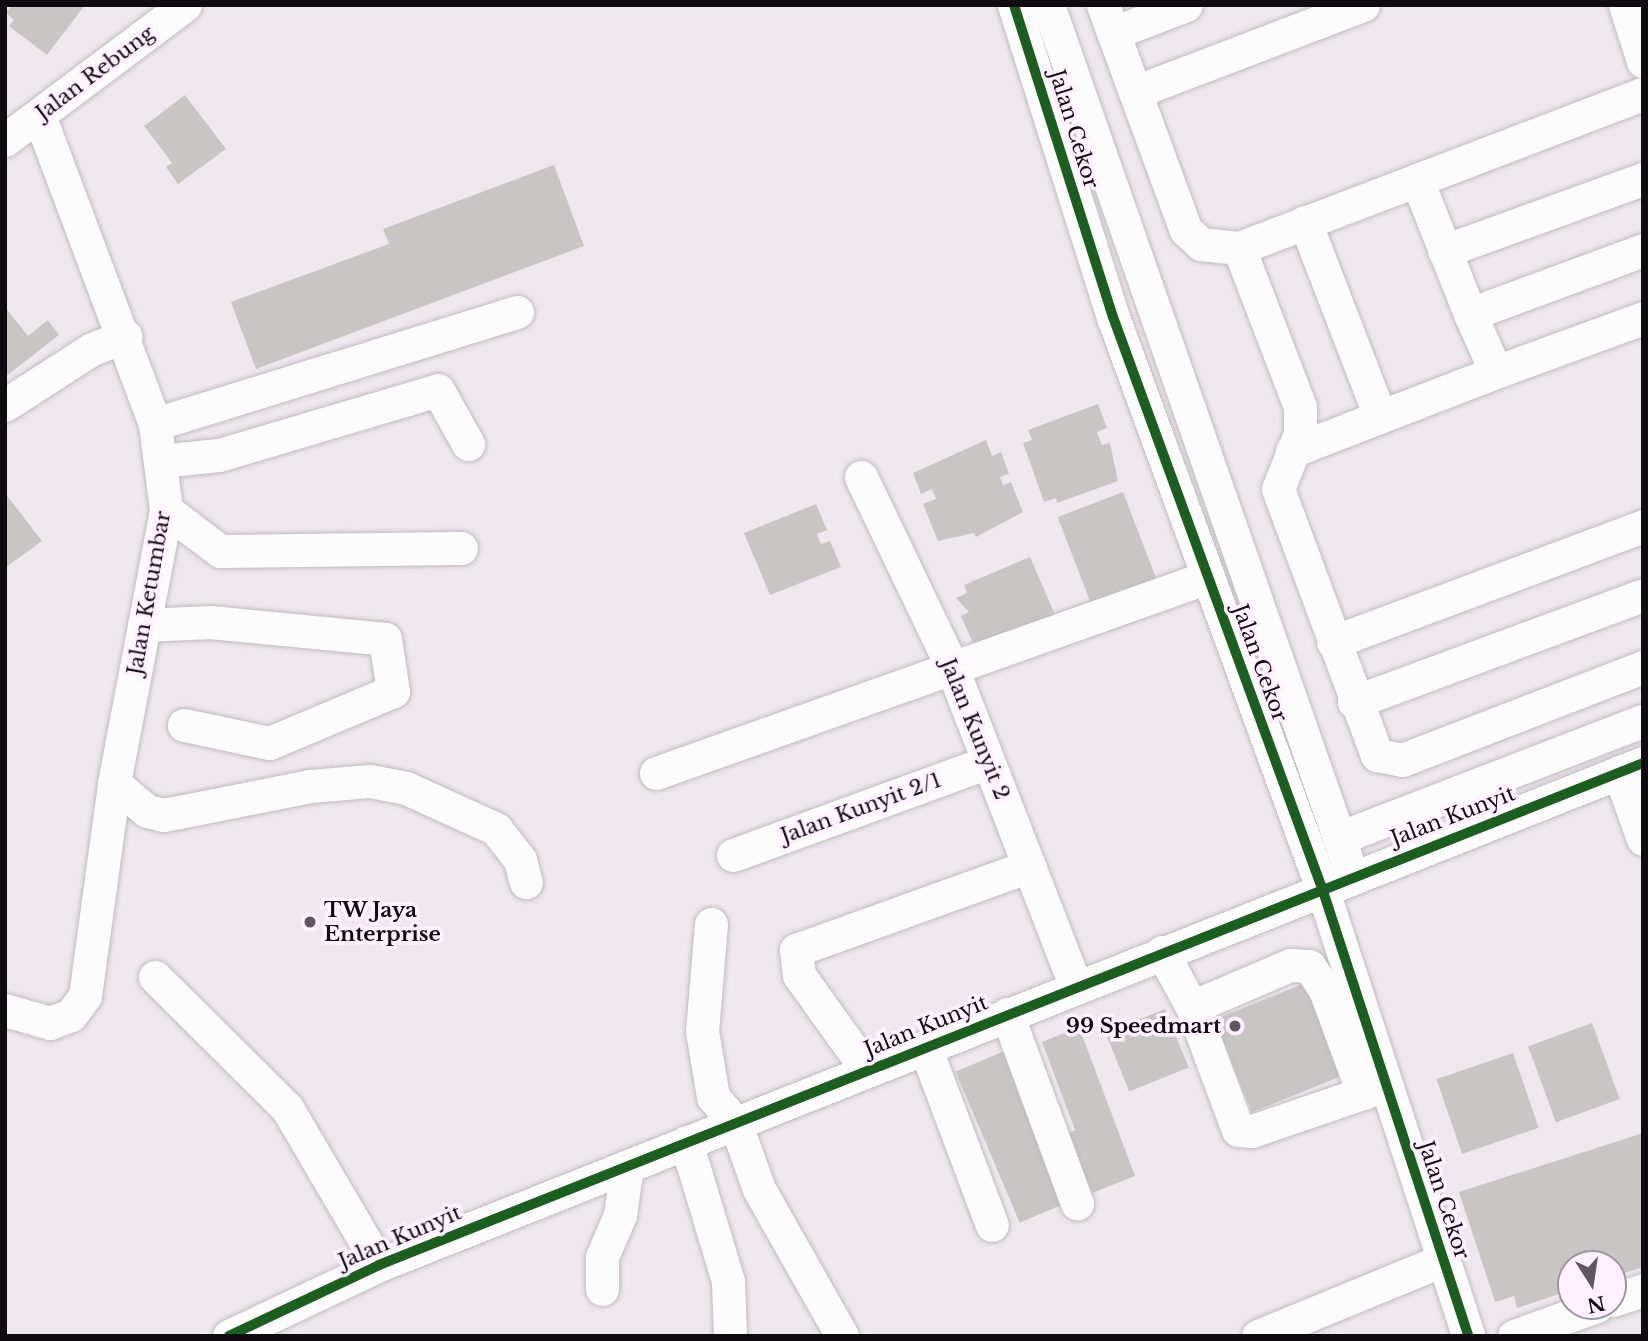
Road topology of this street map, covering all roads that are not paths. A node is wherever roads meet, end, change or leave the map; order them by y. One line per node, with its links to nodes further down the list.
1 (185, 5): 11 (street, Jalan Rebung)
2 (1014, 5): 34 (street, Jalan Cekor)
3 (1048, 5): 46 (street, Jalan Cekor)
4 (1186, 5): 7 (street)
5 (1363, 5): 9 (street)
6 (1625, 5): 8 (street)
7 (1108, 19): 9 (street)
8 (1643, 61)
9 (1135, 92): 16 (street)
10 (1643, 94): 14 (street)
11 (39, 116): 12 (street, Jalan Rebung); 22 (street, Jalan Ketumbar)
12 (5, 141)
13 (1643, 179): 18 (street)
14 (1417, 180): 15 (street); 18 (street)
15 (1305, 222): 16 (street); 25 (street)
16 (1239, 248): 28 (street)
17 (1643, 250): 20 (street)
18 (1444, 251): 20 (street)
19 (517, 312): 26 (street)
20 (1470, 314): 23 (street)
21 (1643, 318): 23 (street)
22 (126, 336): 24 (street); 26 (street, Jalan Ketumbar)
23 (1501, 370): 25 (street)
24 (5, 405)
25 (1380, 416): 28 (street)
26 (155, 424): 29 (street, Jalan Ketumbar)
27 (468, 444): 29 (street)
28 (1292, 451): 37 (street)
29 (160, 461): 31 (street, Jalan Ketumbar)
30 (861, 477): 38 (street, Jalan Kunyit 2)
31 (166, 510): 33 (street); 36 (street, Jalan Ketumbar)
32 (1643, 526): 37 (street)
33 (461, 548)
34 (1208, 577): 38 (street); 55 (street, Jalan Cekor)
35 (1643, 595): 40 (street)
36 (144, 625): 42 (street); 47 (street, Jalan Ketumbar)
37 (1333, 642): 40 (street)
38 (951, 665): 43 (street, Jalan Kunyit 2); 45 (street)
39 (1643, 667): 40 (street)
40 (1354, 702)
41 (1643, 721): 48 (street, Jalan Kunyit)
42 (184, 725)
43 (988, 762): 51 (street, Jalan Kunyit 2/1); 52 (street, Jalan Kunyit 2)
44 (1631, 768): 50 (street); 53 (street, Jalan Kunyit)
45 (656, 773)
46 (1317, 778): 48 (street); 49 (street, Jalan Cekor)
47 (114, 783): 54 (street); 61 (street, Jalan Ketumbar)
48 (1396, 817): 49 (street, Jalan Kunyit)
49 (1339, 838): 53 (street, Jalan Cekor); 55 (street)
50 (1643, 839)
51 (733, 855)
52 (1029, 866): 59 (street, Jalan Kunyit 2); 64 (street)
53 (1352, 875): 55 (street, Jalan Kunyit)
54 (526, 882)
55 (1322, 888): 57 (street, Jalan Kunyit); 65 (street, Jalan Cekor)
56 (711, 925): 66 (street)
57 (1163, 952): 59 (street, Jalan Kunyit); 60 (street)
58 (155, 978): 72 (street)
59 (1076, 987): 62 (street, Jalan Kunyit)
60 (1192, 1007): 65 (street); 65 (street)
61 (5, 1010)
62 (1007, 1014): 63 (street, Jalan Kunyit); 69 (street)
63 (925, 1047): 64 (street, Jalan Kunyit); 70 (street)
64 (867, 1070): 66 (street, Jalan Kunyit)
65 (1374, 1089): 71 (street, Jalan Cekor)
66 (735, 1122): 67 (street, Jalan Kunyit); 77 (street)
67 (685, 1142): 68 (street, Jalan Kunyit); 76 (street)
68 (627, 1166): 72 (street, Jalan Kunyit); 73 (street)
69 (1077, 1203)
70 (992, 1225)
71 (1443, 1260): 78 (street); 79 (street, Jalan Cekor)
72 (379, 1265): 75 (street, Jalan Kunyit)
73 (602, 1289)
74 (1558, 1320): 80 (street)
75 (229, 1336)
76 (730, 1336)
77 (842, 1336)
78 (1258, 1336)
79 (1468, 1336)
80 (1514, 1336)

